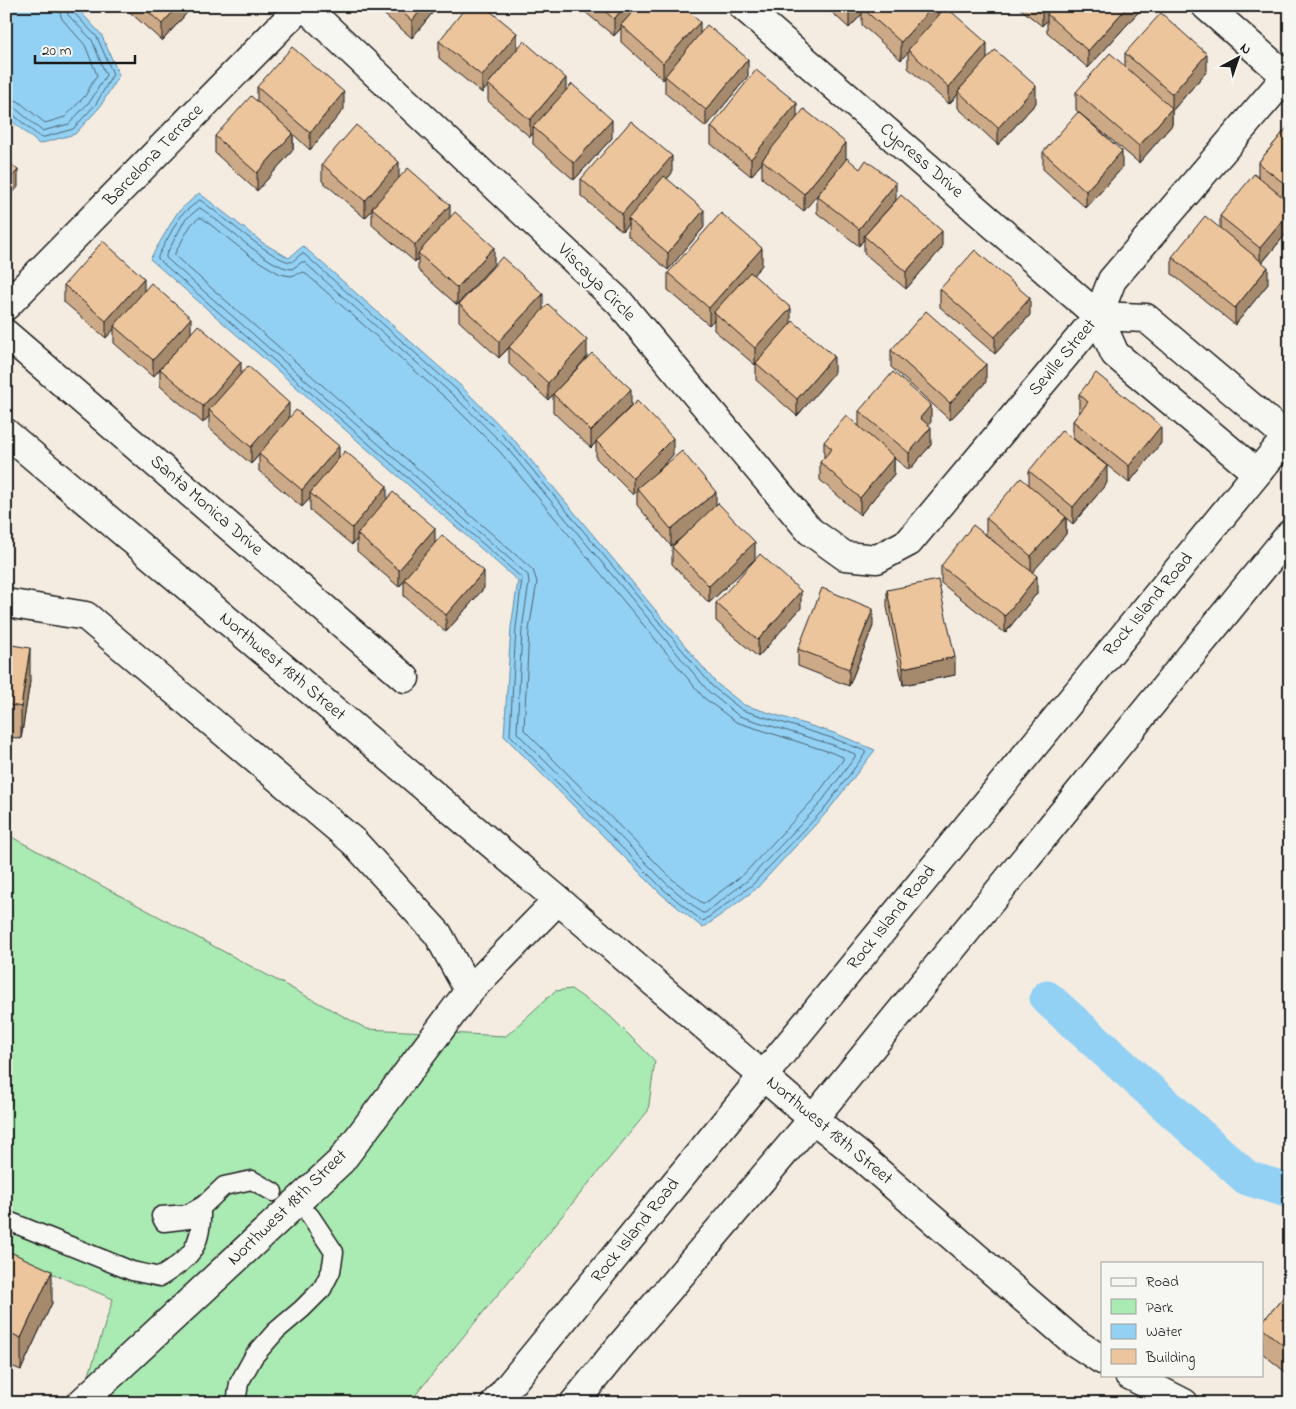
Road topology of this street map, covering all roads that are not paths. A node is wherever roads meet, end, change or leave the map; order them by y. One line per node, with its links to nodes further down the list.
1 (302, 6): 5 (street, Barcelona Terrace); 12 (street, Viscaya Circle)
2 (743, 6): 6 (street, Cypress Drive)
3 (1206, 6): 4 (street)
4 (1288, 74): 6 (street, Seville Street)
5 (6, 306)
6 (1098, 316): 9 (street); 10 (street, Cypress Drive); 12 (street, Seville Street)
7 (6, 334): 14 (street, Santa Monica Drive)
8 (6, 433): 15 (street, Northwest 18th Street)
9 (1288, 435): 10 (street, Rock Island Road)
10 (1257, 473): 17 (street, Rock Island Road)
11 (1290, 534): 18 (street)
12 (877, 559)
13 (6, 603): 16 (street)
14 (405, 678)
15 (558, 900): 16 (street, Northwest 18th Street); 17 (street, Northwest 18th Street)
16 (470, 991): 24 (street, Northwest 18th Street)
17 (763, 1076): 18 (street, Northwest 18th Street); 26 (street, Rock Island Road)
18 (813, 1119): 22 (street, Northwest 18th Street); 27 (street)
19 (273, 1192): 21 (lane)
20 (310, 1216): 25 (lane)
21 (6, 1220)
22 (1101, 1359)
23 (1131, 1376): 28 (street)
24 (81, 1403)
25 (236, 1403)
26 (495, 1403)
27 (574, 1403)
28 (1184, 1403)

